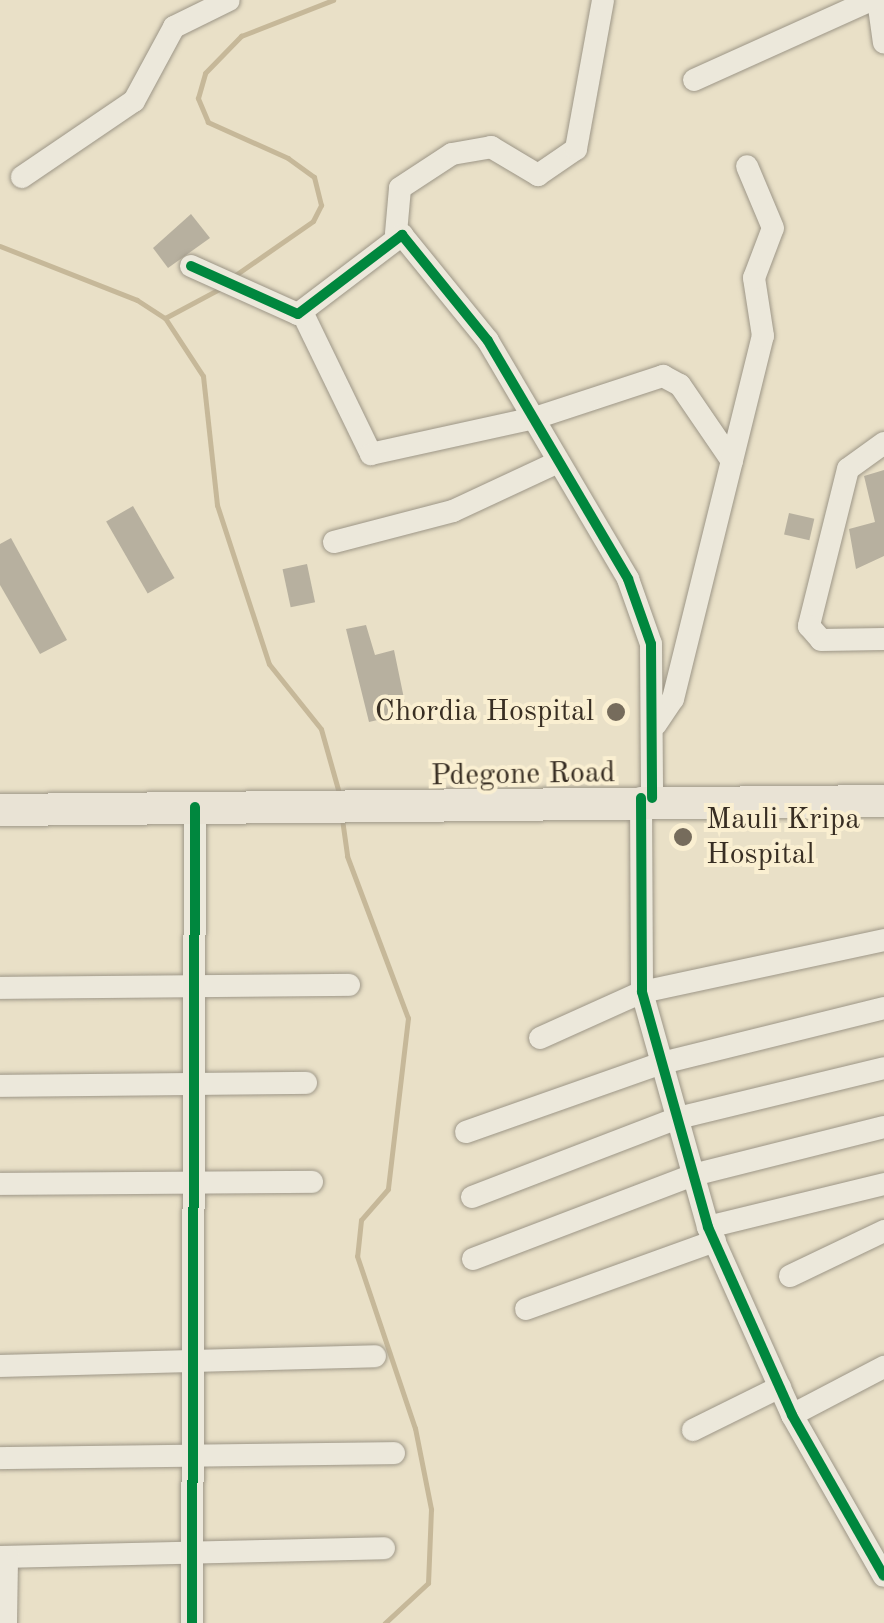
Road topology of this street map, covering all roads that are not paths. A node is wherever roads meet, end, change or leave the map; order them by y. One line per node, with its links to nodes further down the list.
1 (228, 0): 7 (street)
2 (602, 0): 8 (street)
3 (874, 0): 4 (street); 5 (street)
4 (884, 42)
5 (694, 80)
6 (747, 166): 13 (street)
7 (22, 176)
8 (396, 233): 10 (street); 11 (street)
9 (200, 271): 10 (street)
10 (302, 312): 11 (street)
11 (535, 418): 13 (street); 14 (street)
12 (884, 443): 16 (street)
13 (732, 461): 17 (street)
14 (558, 462): 15 (street); 17 (street)
15 (334, 542)
16 (884, 639)
17 (656, 724): 18 (street)
18 (647, 798): 19 (highway, Pdegone Road); 20 (highway, Pdegone Road); 26 (street)
19 (884, 800)
20 (195, 806): 21 (highway, Pdegone Road); 25 (street)
21 (0, 810)
22 (884, 940): 26 (street)
23 (350, 985): 25 (street)
24 (0, 988): 25 (street)
25 (195, 988): 33 (street)
26 (642, 992): 28 (street); 29 (street)
27 (884, 1008): 29 (street)
28 (540, 1038)
29 (662, 1063): 34 (street); 36 (street)
30 (884, 1068): 34 (street)
31 (306, 1083): 33 (street)
32 (0, 1086): 33 (street)
33 (194, 1087): 39 (street)
34 (678, 1118): 37 (street); 42 (street)
35 (884, 1127): 37 (street)
36 (466, 1132)
37 (694, 1175): 44 (street); 45 (street)
38 (312, 1182): 39 (street)
39 (194, 1183): 40 (street); 49 (street)
40 (0, 1184)
41 (883, 1186): 44 (street)
42 (472, 1197)
43 (884, 1231): 46 (street)
44 (712, 1234): 47 (street); 52 (street)
45 (474, 1259)
46 (790, 1276)
47 (526, 1309)
48 (376, 1356): 49 (street)
49 (200, 1360): 50 (street); 56 (street)
50 (0, 1366)
51 (884, 1367): 53 (street)
52 (780, 1387): 53 (street); 54 (street)
53 (792, 1416): 61 (street)
54 (694, 1430)
55 (394, 1452): 56 (street)
56 (198, 1454): 57 (street); 59 (street)
57 (0, 1458)
58 (384, 1548): 59 (street)
59 (196, 1552): 60 (street); 63 (street)
60 (3, 1557): 62 (street)
61 (884, 1576)
62 (6, 1623)
63 (192, 1623)

